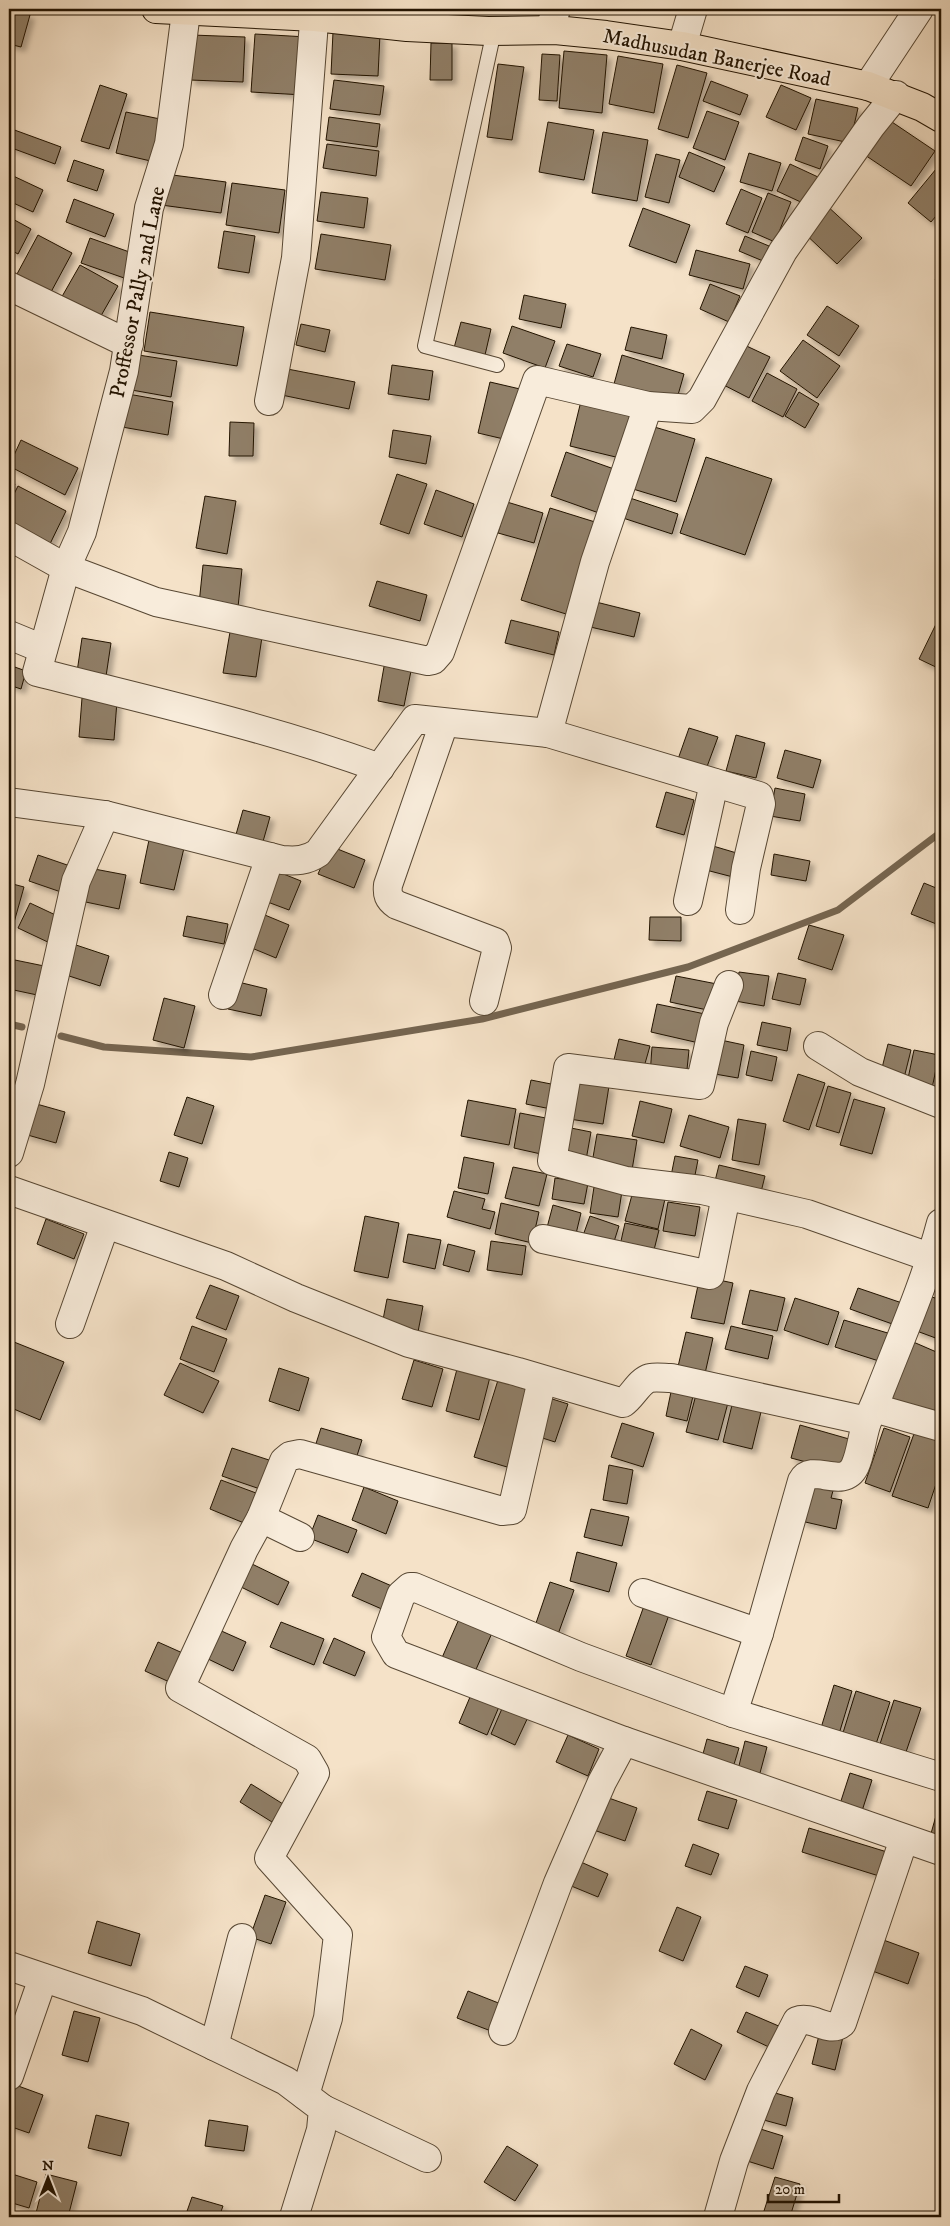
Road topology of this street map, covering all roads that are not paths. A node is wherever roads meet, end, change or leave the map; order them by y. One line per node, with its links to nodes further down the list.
1 (156, 9): 4 (main road, Madhusudan Banerjee Road)
2 (693, 9): 8 (street)
3 (920, 9): 9 (street)
4 (186, 12): 5 (main road, Madhusudan Banerjee Road); 13 (street, Proffessor Pally 2nd Lane)
5 (315, 13): 7 (main road, Madhusudan Banerjee Road); 15 (street)
6 (553, 20): 7 (main road, Madhusudan Banerjee Road); 8 (main road, Madhusudan Banerjee Road)
7 (494, 31): 14 (lane)
8 (682, 46): 9 (main road, Madhusudan Banerjee Road)
9 (868, 86): 10 (main road, Madhusudan Banerjee Road)
10 (896, 95): 11 (main road, Madhusudan Banerjee Road); 16 (street)
11 (941, 118)
12 (9, 286): 13 (street)
13 (129, 344): 18 (street, Proffessor Pally 2nd Lane)
14 (498, 365)
15 (268, 401)
16 (648, 406): 18 (street); 22 (street)
17 (9, 536): 18 (street)
18 (66, 568): 20 (street, Proffessor Pally 2nd Lane)
19 (9, 635): 20 (street)
20 (43, 649): 23 (street, Proffessor Pally 2nd Lane)
21 (444, 722): 22 (street); 23 (street); 32 (street)
22 (548, 733): 24 (street)
23 (380, 768): 27 (street)
24 (714, 782): 28 (street); 29 (street)
25 (9, 802): 26 (street)
26 (105, 815): 27 (street); 35 (street)
27 (270, 857): 31 (street)
28 (688, 901)
29 (740, 910)
30 (729, 985): 37 (street)
31 (223, 995)
32 (484, 1001)
33 (818, 1046): 34 (street)
34 (941, 1104)
35 (9, 1153)
36 (9, 1190): 39 (street)
37 (726, 1196): 40 (street); 41 (street)
38 (941, 1223): 41 (street)
39 (105, 1225): 42 (street); 43 (street)
40 (543, 1239)
41 (933, 1271): 44 (street)
42 (70, 1324)
43 (542, 1380): 44 (street); 46 (street)
44 (871, 1414): 45 (street); 49 (street)
45 (941, 1427)
46 (261, 1518): 47 (street); 61 (street)
47 (300, 1537)
48 (643, 1593): 49 (street)
49 (758, 1632): 50 (street)
50 (733, 1712): 51 (street); 52 (street)
51 (624, 1741): 53 (street); 58 (street)
52 (941, 1777)
53 (904, 1839): 54 (street); 64 (street)
54 (941, 1851)
55 (242, 1938): 59 (street)
56 (9, 1966): 57 (street)
57 (43, 1978): 59 (street); 60 (street)
58 (503, 2031)
59 (214, 2046): 61 (street)
60 (9, 2076)
61 (314, 2102): 62 (street); 63 (street)
62 (427, 2158)
63 (294, 2217)
64 (718, 2217)

